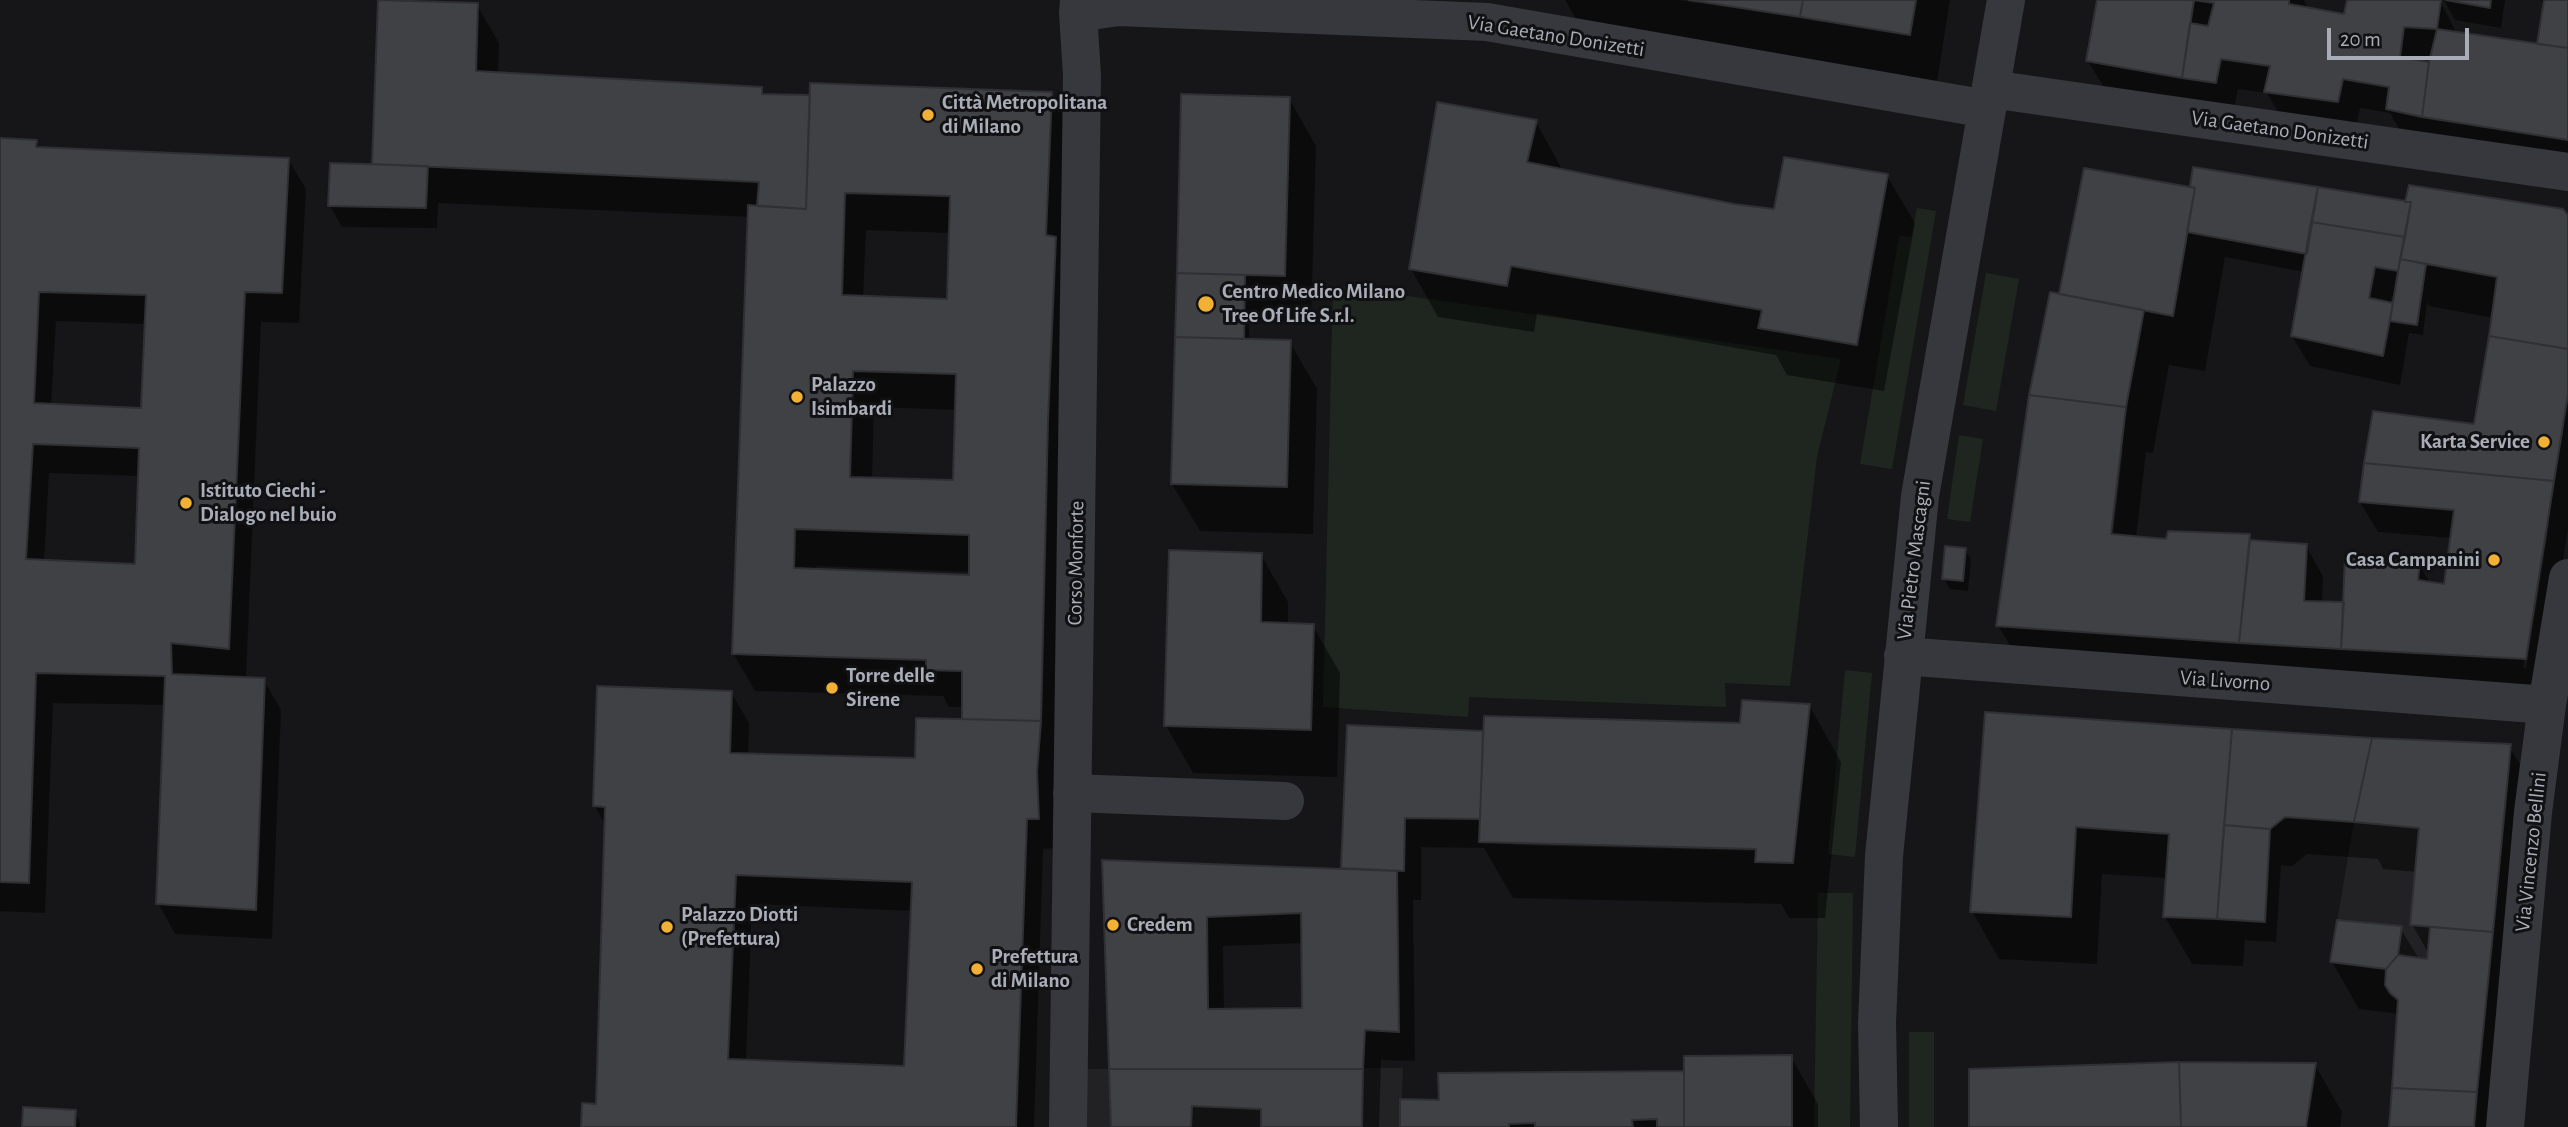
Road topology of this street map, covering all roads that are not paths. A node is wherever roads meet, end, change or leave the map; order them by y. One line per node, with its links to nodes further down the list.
1 (2006, 0): 4 (street, Via Pietro Mascagni)
2 (1078, 7): 3 (street, Via Gaetano Donizetti); 9 (street, Corso Monforte)
3 (1490, 11): 4 (street, Via Gaetano Donizetti)
4 (1989, 99): 5 (street, Via Gaetano Donizetti); 7 (street, Via Pietro Mascagni)
5 (2568, 172)
6 (2568, 578): 8 (street, Via Vincenzo Bellini)
7 (1903, 656): 8 (street, Via Livorno); 12 (street, Via Pietro Mascagni)
8 (2547, 705): 13 (street, Via Vincenzo Bellini)
9 (1072, 793): 10 (street); 11 (street, Corso Monforte)
10 (1284, 801)
11 (1068, 1127)
12 (1879, 1127)
13 (2505, 1127)

